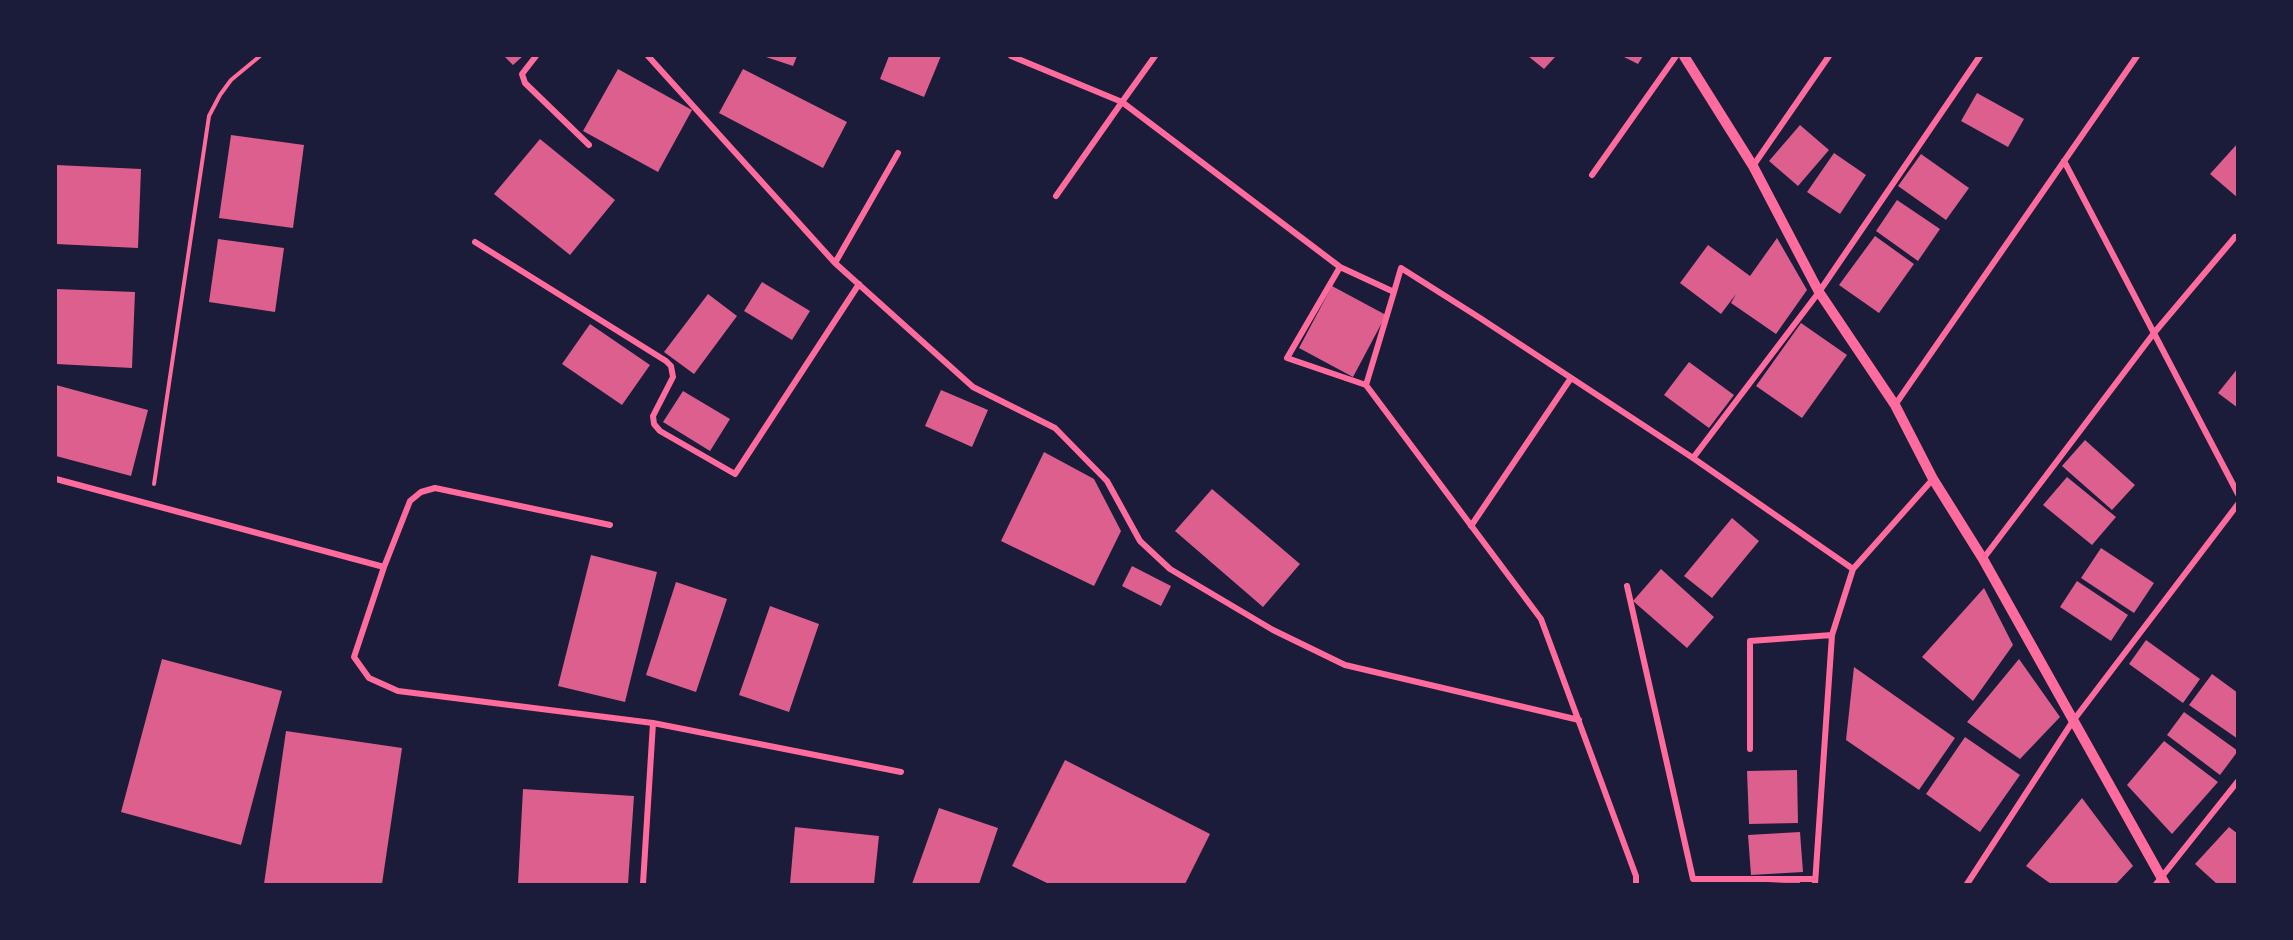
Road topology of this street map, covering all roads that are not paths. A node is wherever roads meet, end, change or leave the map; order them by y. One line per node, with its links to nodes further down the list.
1 (536, 56): 11 (street)
2 (648, 56): 19 (street)
3 (1011, 56): 10 (street)
4 (1155, 56): 10 (street)
5 (1676, 56): 15 (street)
6 (1684, 56): 14 (street)
7 (1829, 56): 14 (street)
8 (1980, 56): 23 (street)
9 (2137, 56): 13 (street)
10 (1122, 102): 16 (street); 20 (street)
11 (589, 145)
12 (898, 153): 19 (street)
13 (2064, 161): 24 (street); 27 (street)
14 (1753, 166): 23 (street)
15 (1592, 175)
16 (1056, 196)
17 (2235, 237): 24 (street)
18 (475, 242): 21 (street)
19 (835, 263): 21 (street)
20 (1340, 267): 22 (street); 26 (street)
21 (859, 284): 40 (street)
22 (1394, 292): 25 (street); 26 (street)
23 (1819, 292): 27 (street); 28 (street)
24 (2154, 333): 31 (street); 35 (street)
25 (1572, 378): 28 (street); 34 (street)
26 (1366, 386): 34 (street)
27 (1895, 405): 30 (street)
28 (1693, 458): 37 (street)
29 (56, 479): 36 (street)
30 (1933, 479): 35 (street); 37 (street)
31 (2238, 494)
32 (2238, 504): 41 (street)
33 (610, 525): 36 (street)
34 (1471, 526): 40 (street)
35 (1983, 559): 41 (street)
36 (384, 567): 42 (street)
37 (1853, 569): 39 (street)
38 (1627, 586): 46 (street)
39 (1832, 635): 43 (street); 46 (street)
40 (1579, 720): 49 (street)
41 (2073, 721): 47 (street); 50 (street)
42 (653, 723): 44 (street); 48 (street)
43 (1750, 749)
44 (901, 772)
45 (2238, 781): 47 (street)
46 (1815, 882)
47 (2161, 882)
48 (643, 885)
49 (1636, 885)
50 (1967, 885)

